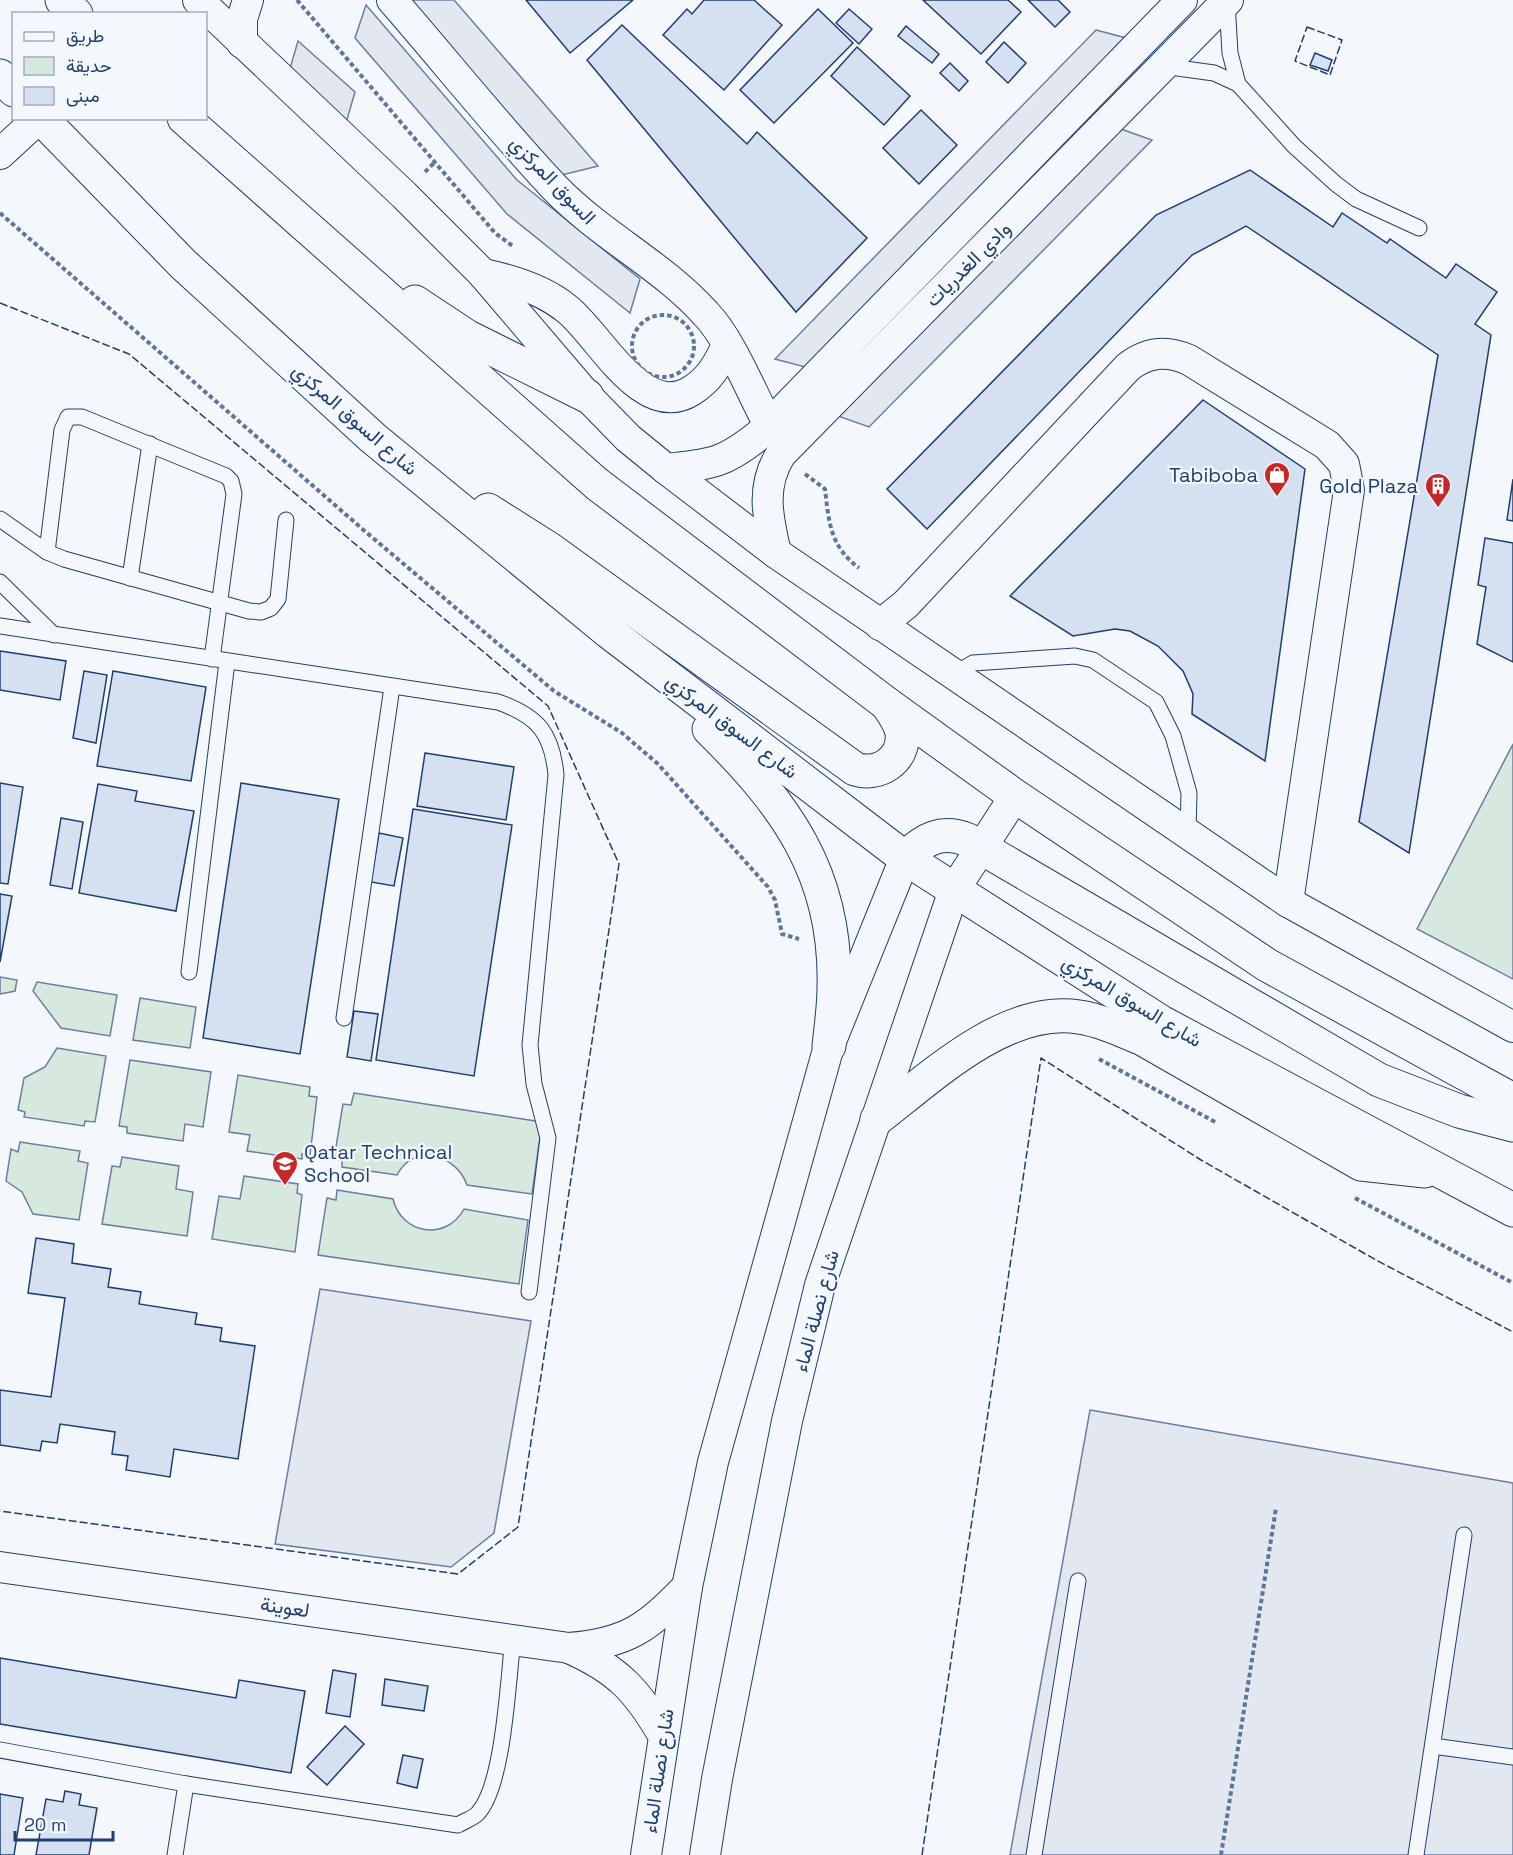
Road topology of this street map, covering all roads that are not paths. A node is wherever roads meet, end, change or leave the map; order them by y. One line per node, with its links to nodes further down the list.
1 (62, 0): 7 (main road)
2 (198, 0): 8 (street)
3 (248, 0): 8 (street)
4 (392, 0): 20 (street, السوق المركزي)
5 (1182, 0): 22 (street, وادي الغدريات)
6 (1227, 0): 9 (street, وادي الغدريات); 11 (lane)
7 (74, 12)
8 (242, 43): 19 (street)
9 (1163, 66): 11 (lane); 29 (street, وادي الغدريات)
10 (0, 76): 12 (main road)
11 (1238, 84): 17 (lane)
12 (12, 88)
13 (38, 120): 16 (street)
14 (42, 120): 23 (main road, شارع السوق المركزي)
15 (186, 120): 18 (main road)
16 (0, 154)
17 (1419, 228)
18 (356, 273): 21 (main road); 40 (main road)
19 (483, 274): 20 (street); 21 (street)
20 (727, 345): 22 (street, السوق المركزي)
21 (587, 396): 25 (street)
22 (769, 425): 25 (street, وادي الغدريات)
23 (373, 438): 35 (main road, شارع السوق المركزي); 40 (main road)
24 (150, 444): 28 (lane); 30 (lane); 32 (lane)
25 (666, 469): 29 (street)
26 (0, 519): 28 (lane)
27 (286, 520): 32 (lane)
28 (46, 552): 30 (lane)
29 (776, 554): 33 (street)
30 (130, 578): 32 (lane)
31 (0, 582): 36 (lane)
32 (219, 604): 37 (lane)
33 (880, 625): 38 (street); 46 (street)
34 (0, 626): 36 (lane)
35 (609, 632): 44 (main road, شارع السوق المركزي); 50 (main road)
36 (54, 635): 37 (lane)
37 (220, 660): 39 (lane); 47 (lane)
38 (954, 674): 42 (street); 42 (lane)
39 (392, 687): 48 (lane); 56 (lane)
40 (887, 704): 41 (main road)
41 (1015, 796): 43 (street, شارع نصلة الماء); 51 (main road)
42 (1188, 833): 46 (street)
43 (982, 847): 44 (main road); 45 (street, شارع نصلة الماء); 53 (main road)
44 (905, 858): 45 (main road, شارع السوق المركزي); 50 (street, شارع نصلة الماء)
45 (954, 890): 52 (street, شارع نصلة الماء); 54 (main road, شارع السوق المركزي)
46 (1288, 902): 49 (street)
47 (189, 972)
48 (344, 1018)
49 (1513, 1027)
50 (829, 1046): 60 (street, شارع نصلة الماء)
51 (1513, 1100)
52 (877, 1119): 54 (main road); 70 (street, شارع نصلة الماء)
53 (1513, 1125)
54 (1445, 1174): 55 (main road, شارع السوق المركزي)
55 (1513, 1210)
56 (529, 1292)
57 (1464, 1535): 64 (lane)
58 (0, 1567): 61 (street, لعوينة)
59 (1078, 1581): 71 (lane)
60 (687, 1587): 62 (street, لعوينة); 63 (street, شارع نصلة الماء)
61 (513, 1639): 62 (street, لعوينة); 67 (lane)
62 (569, 1648): 63 (street, لعوينة)
63 (663, 1735): 69 (street, شارع نصلة الماء)
64 (1433, 1746): 66 (lane); 72 (lane)
65 (0, 1750): 67 (lane)
66 (1513, 1756)
67 (186, 1784): 68 (lane)
68 (174, 1855)
69 (646, 1855)
70 (705, 1855)
71 (1034, 1855)
72 (1416, 1855)

